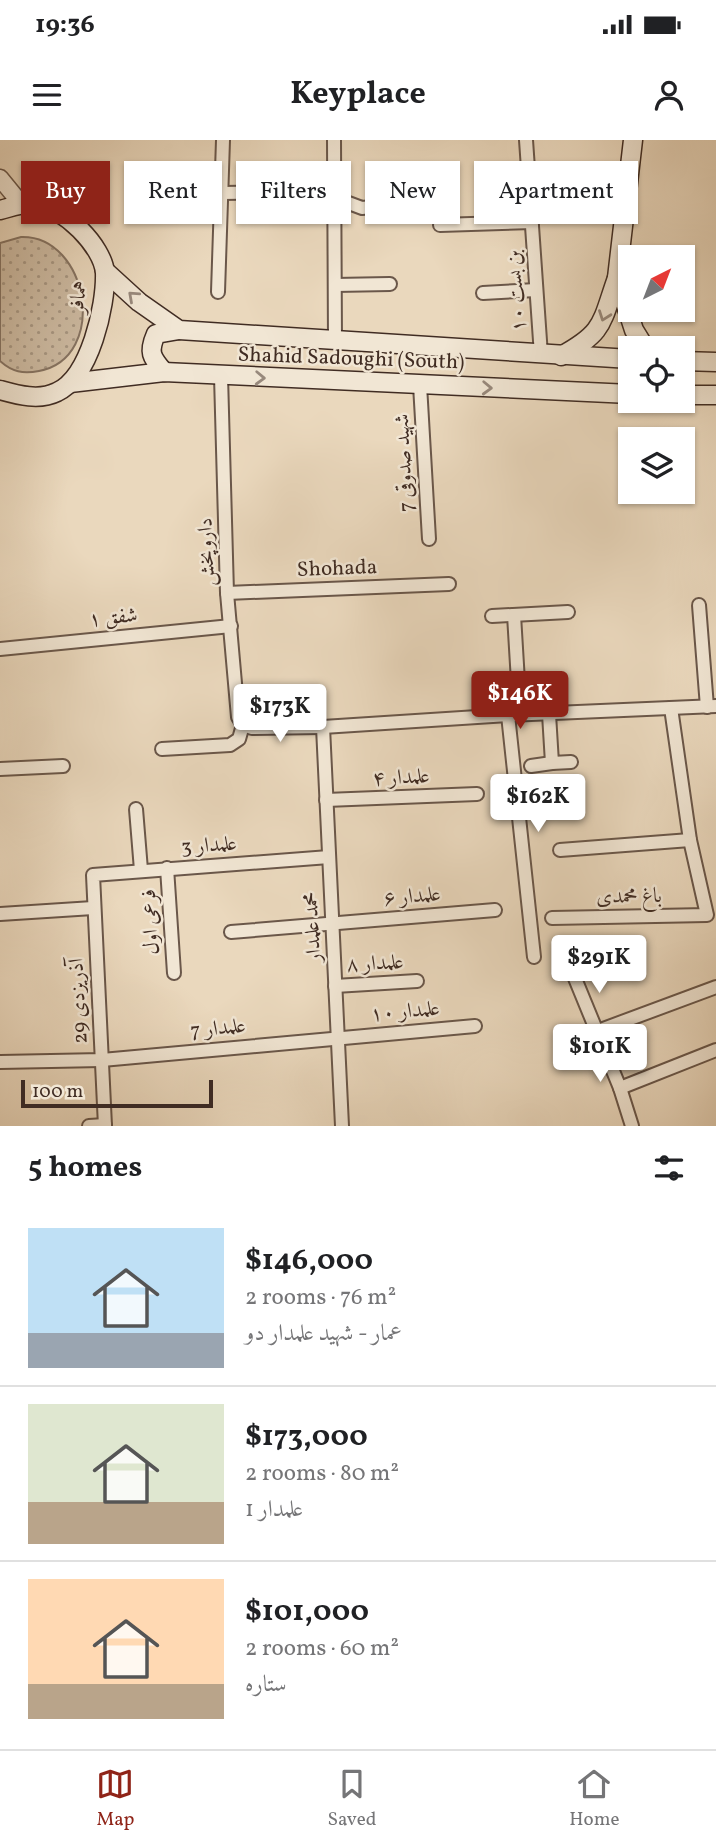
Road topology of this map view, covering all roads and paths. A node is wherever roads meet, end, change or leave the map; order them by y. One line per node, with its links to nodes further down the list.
1 (223, 140): 8 (street)
2 (334, 140): 5 (street)
3 (526, 140): 6 (street, بن بست ۱۰)
4 (633, 140): 20 (main road)
5 (334, 161)
6 (528, 161)
7 (0, 178): 10 (street)
8 (222, 193): 9 (street)
9 (236, 193)
10 (21, 204)
11 (21, 205): 12 (main road, همافر)
12 (0, 210)
13 (76, 224): 19 (main road, همافر)
14 (221, 224): 24 (street)
15 (334, 224): 22 (street)
16 (474, 224): 18 (street)
17 (532, 224): 23 (street, بن بست ۱۰)
18 (440, 225)
19 (105, 271): 26 (main road, one-way to 19); 36 (main road, همافر)
20 (617, 278): 27 (main road); 30 (main road, one-way to 30)
21 (390, 284): 22 (street)
22 (335, 285): 28 (street)
23 (536, 290): 25 (street); 29 (street, بن بست ۱۰)
24 (218, 292)
25 (483, 293)
26 (179, 330): 28 (main road, Shahid Sadoughi (South)); 34 (main road)
27 (638, 336)
28 (335, 341): 29 (main road, Shahid Sadoughi (South))
29 (541, 355): 30 (main road, Shahid Sadoughi (South))
30 (560, 356): 31 (main road, Shahid Sadoughi (South))
31 (618, 358)
32 (695, 361): 33 (main road)
33 (716, 362)
34 (164, 372): 35 (main road, Shahid Sadoughi (South)); 36 (main road, Shahid Sadoughi (South))
35 (221, 376): 37 (main road, Shahid Sadoughi (South), one-way to 37); 44 (street, داروپخش)
36 (70, 383): 38 (main road)
37 (419, 385): 39 (main road, Shahid Sadoughi (South), one-way to 39); 42 (street, شهید صدوقی 7)
38 (0, 391)
39 (618, 393)
40 (695, 395): 41 (main road)
41 (716, 395)
42 (429, 539)
43 (449, 584): 44 (street, Shohada)
44 (227, 593): 49 (street, داروپخش)
45 (699, 605): 51 (street)
46 (568, 612): 47 (street)
47 (514, 615): 48 (street); 54 (street)
48 (492, 616)
49 (231, 626): 50 (street, شفق ۱); 55 (street, داروپخش)
50 (0, 649)
51 (711, 707): 52 (street)
52 (671, 709): 53 (street); 66 (street)
53 (549, 714): 54 (street); 59 (street)
54 (514, 715): 56 (street); 78 (street)
55 (243, 725): 56 (street); 57 (street)
56 (323, 727): 64 (street, محمد علمدار)
57 (162, 748)
58 (571, 762): 59 (street)
59 (552, 763): 61 (street)
60 (63, 765): 62 (street)
61 (531, 766)
62 (0, 769)
63 (477, 794): 64 (street, علمدار ۴)
64 (326, 800): 68 (street, محمد علمدار)
65 (136, 809): 70 (street)
66 (690, 841): 67 (street); 75 (street, باغ محمدی)
67 (561, 850)
68 (329, 857): 69 (street, علمدار 3); 76 (street, محمد علمدار)
69 (167, 868): 70 (street, علمدار 3); 80 (street, فرعی اول)
70 (141, 870): 71 (street, علمدار 3)
71 (93, 874): 72 (street, آذریزدی 29)
72 (93, 908): 74 (street); 88 (street, آذریزدی 29)
73 (495, 910): 76 (street, علمدار ۶)
74 (0, 914)
75 (552, 918)
76 (332, 923): 77 (street, علمدار ۶); 82 (street, محمد علمدار)
77 (231, 932)
78 (534, 957)
79 (572, 971): 85 (street)
80 (174, 973)
81 (418, 981): 82 (street, علمدار ۸)
82 (335, 986): 86 (street, محمد علمدار)
83 (716, 987): 85 (street)
84 (475, 1026): 86 (street, علمدار ۱۰)
85 (595, 1032): 90 (street)
86 (337, 1037): 88 (street, علمدار 7); 93 (street, محمد علمدار)
87 (716, 1050): 90 (street)
88 (102, 1060): 89 (street, علمدار 7); 91 (street, آذریزدی 29)
89 (0, 1062)
90 (620, 1088): 94 (street)
91 (105, 1125): 92 (street)
92 (89, 1126)
93 (342, 1126)
94 (632, 1126)

